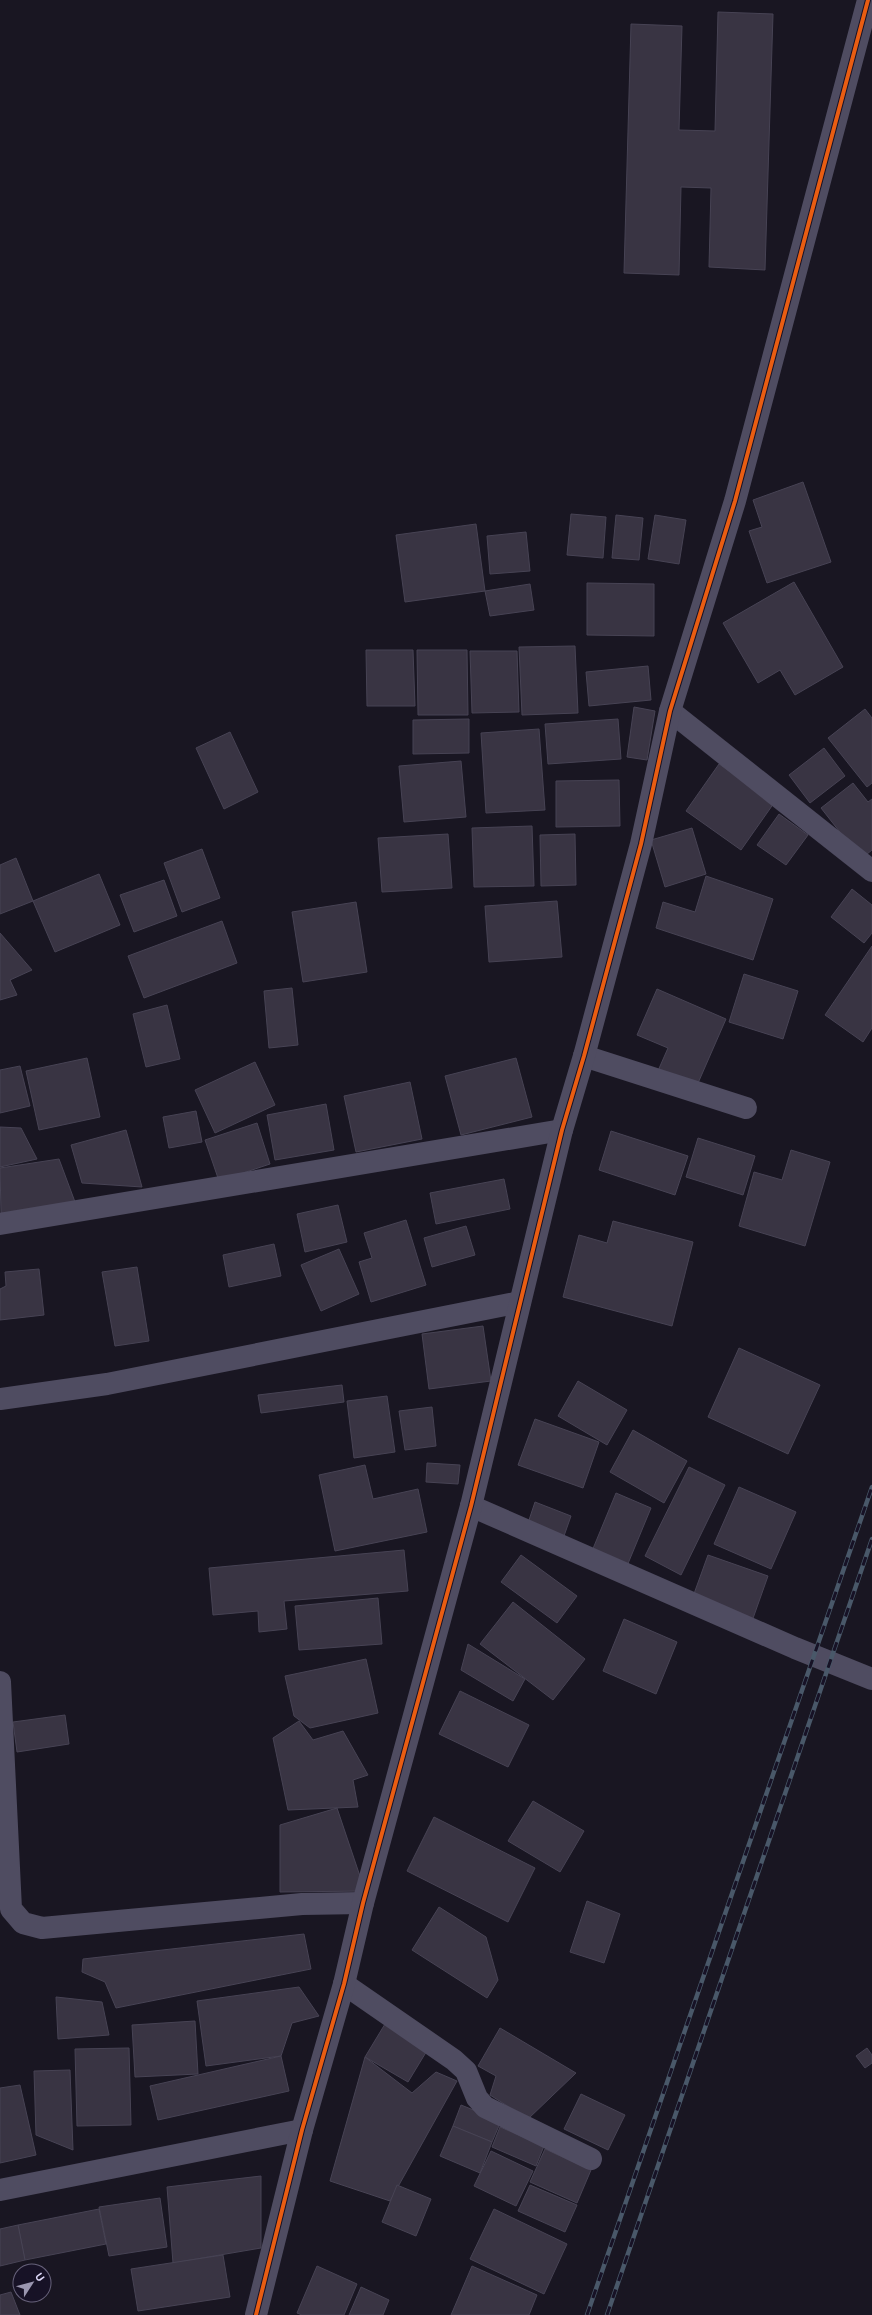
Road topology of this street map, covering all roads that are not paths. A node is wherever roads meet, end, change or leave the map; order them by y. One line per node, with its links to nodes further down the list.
1 (868, 0): 2 (street)
2 (670, 711): 3 (street); 4 (street)
3 (872, 871)
4 (584, 1056): 5 (street); 6 (street)
5 (746, 1108)
6 (562, 1130): 7 (street); 8 (street)
7 (0, 1224)
8 (520, 1302): 9 (street); 10 (street)
9 (0, 1399)
10 (471, 1506): 11 (street); 13 (street)
11 (872, 1679)
12 (0, 1682): 13 (street)
13 (363, 1902): 14 (street)
14 (344, 1984): 15 (street); 16 (street)
15 (302, 2130): 17 (street); 18 (street)
16 (591, 2159)
17 (0, 2190)
18 (256, 2315)

